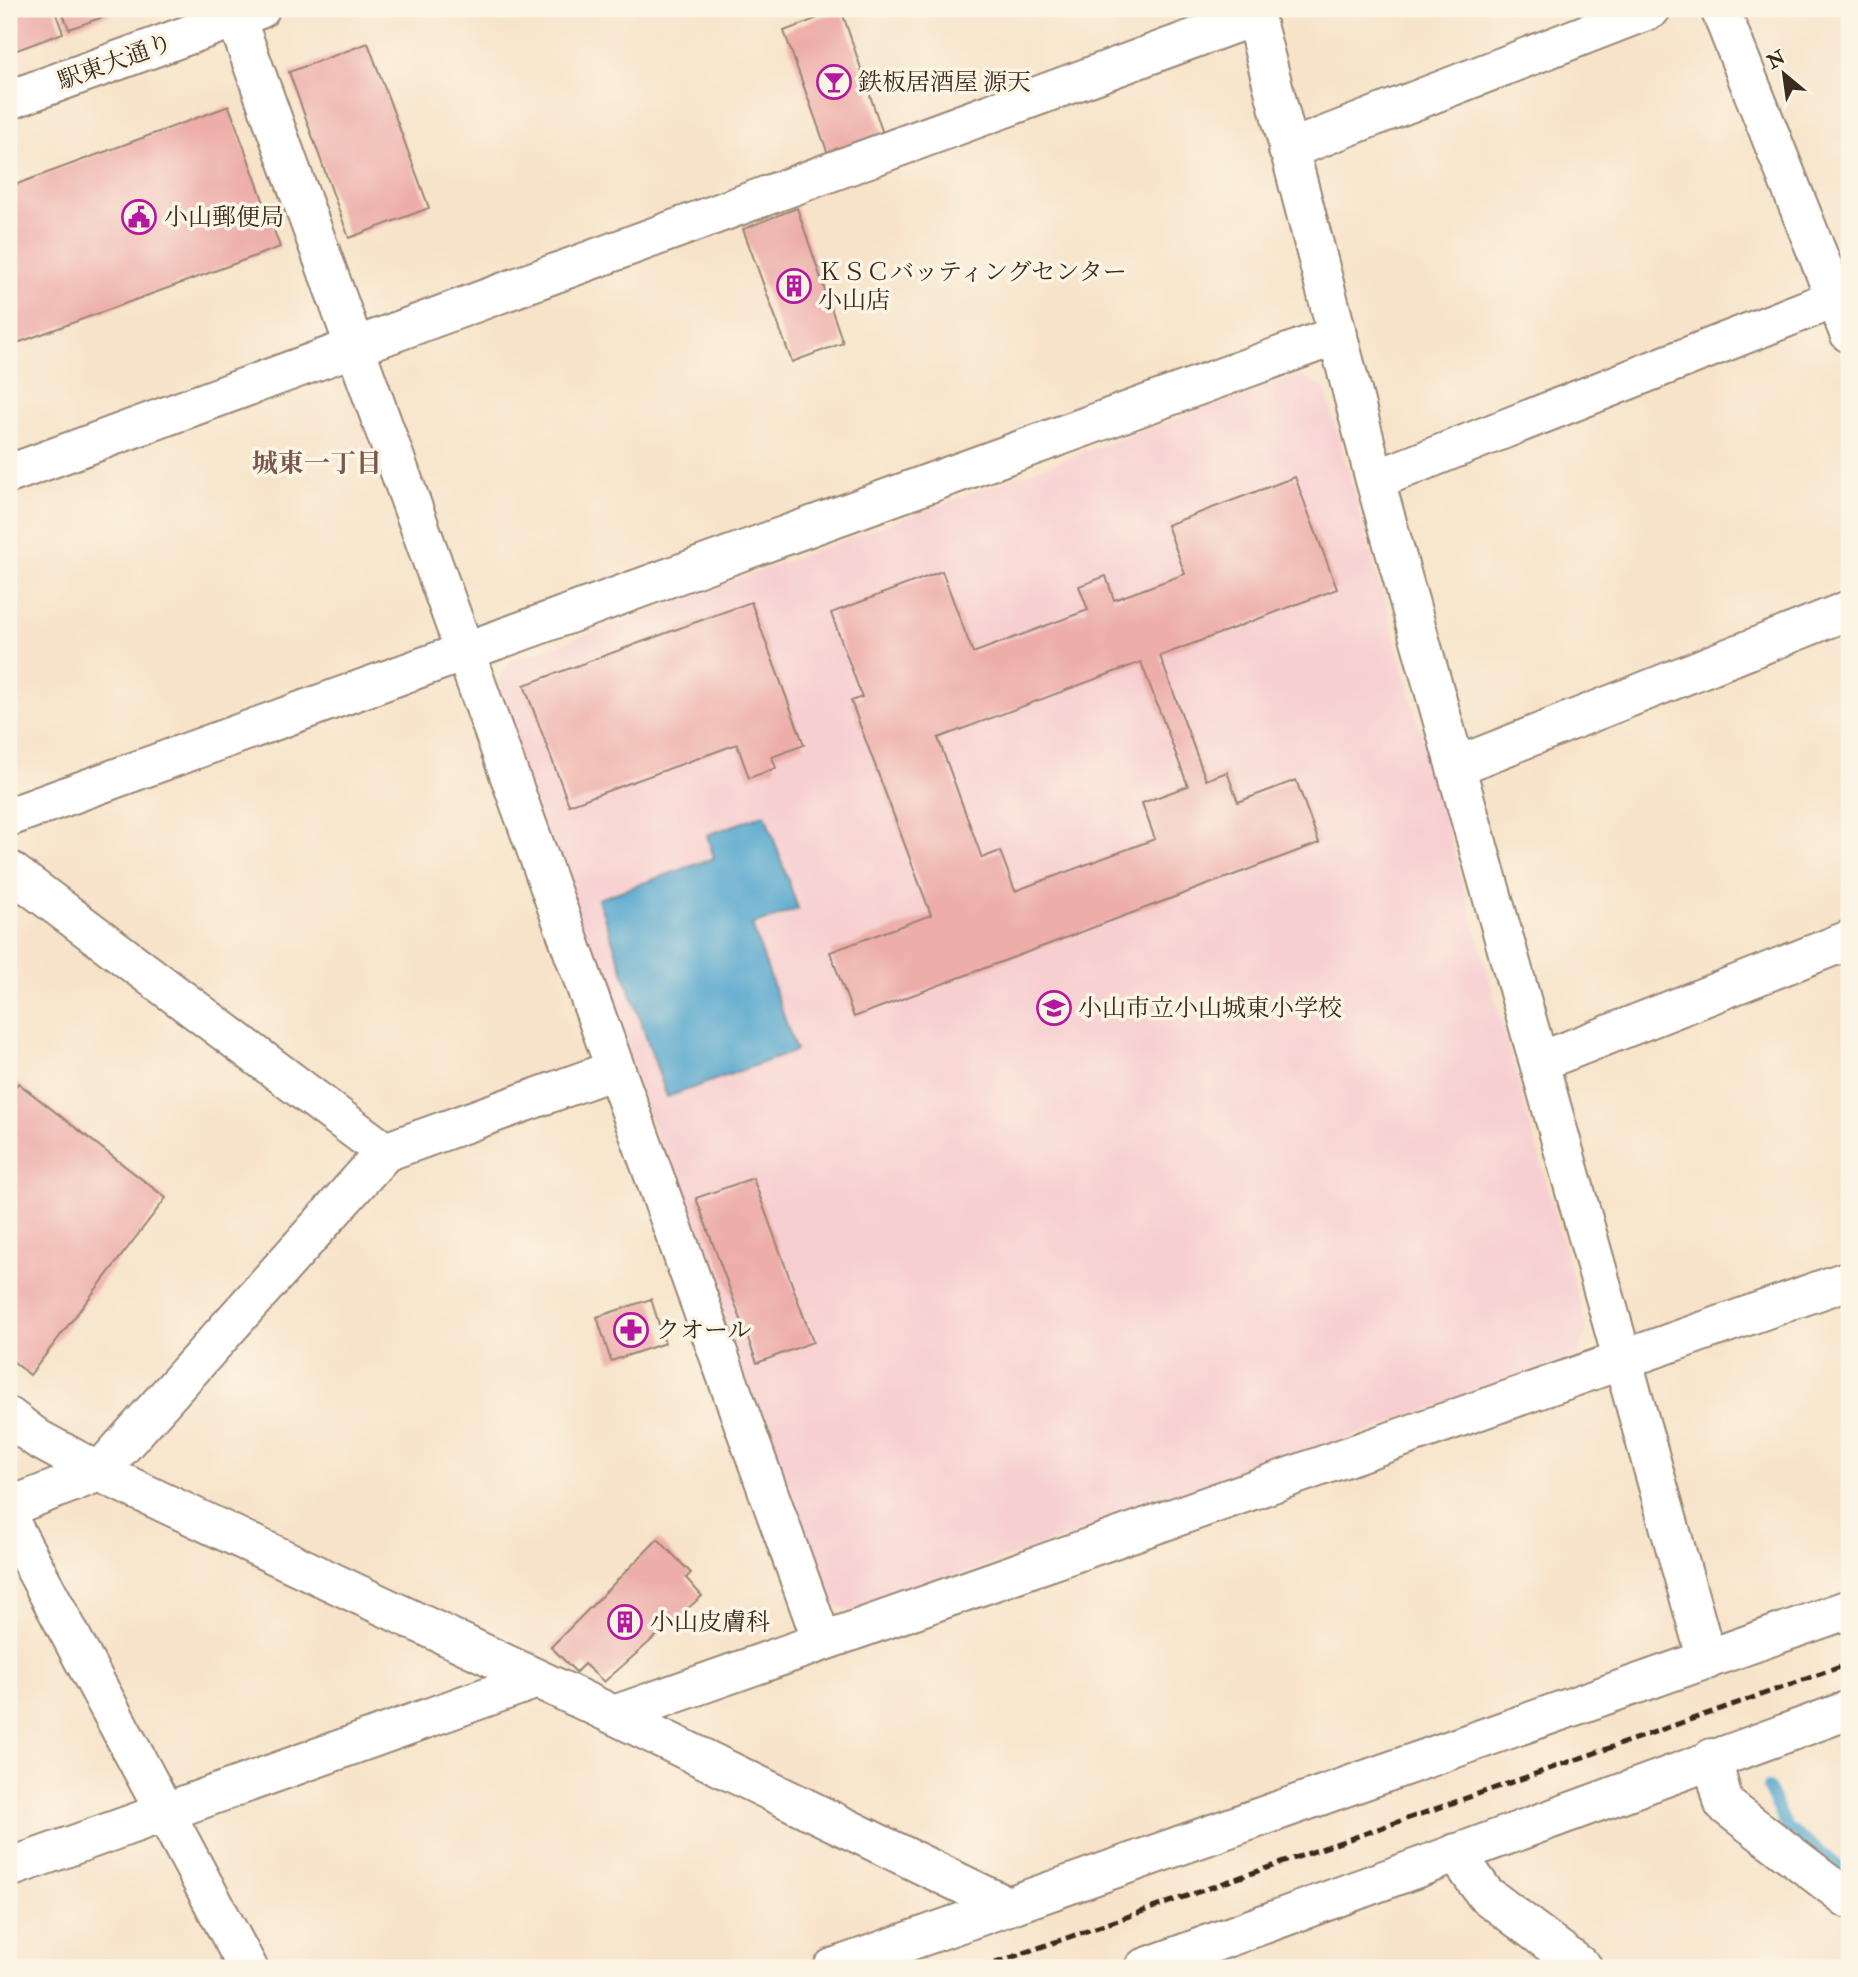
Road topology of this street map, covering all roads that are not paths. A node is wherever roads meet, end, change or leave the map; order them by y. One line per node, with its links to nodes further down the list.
1 (1651, 9): 7 (street)
2 (1720, 9): 8 (street)
3 (1254, 12): 7 (street); 11 (street)
4 (248, 13): 5 (street, 駅東大通り); 11 (street)
5 (176, 23): 6 (street, 駅東大通り)
6 (9, 100)
7 (1288, 150): 10 (street)
8 (1842, 295): 9 (street); 13 (street)
9 (1849, 333)
10 (1338, 335): 13 (street); 15 (street)
11 (354, 349): 12 (street); 15 (street)
12 (9, 474)
13 (1375, 480): 16 (street)
14 (1849, 610): 16 (street)
15 (464, 653): 17 (street); 21 (street)
16 (1457, 766): 20 (street)
17 (9, 817)
18 (9, 870): 22 (street)
19 (1849, 940): 20 (street)
20 (1539, 1062): 24 (street)
21 (614, 1070): 22 (street); 30 (street)
22 (385, 1152): 26 (street)
23 (1849, 1280): 24 (street)
24 (1623, 1361): 30 (street); 31 (street)
25 (9, 1417): 26 (street)
26 (99, 1472): 27 (street); 32 (street)
27 (9, 1507)
28 (9, 1520): 36 (street)
29 (1849, 1609): 31 (street)
30 (822, 1641): 34 (street)
31 (1707, 1660): 40 (street)
32 (537, 1679): 34 (street); 36 (street)
33 (1849, 1710): 35 (street)
34 (614, 1715): 40 (street)
35 (1712, 1758): 37 (street); 39 (street)
36 (164, 1812): 38 (street); 41 (street)
37 (1456, 1853): 43 (street); 44 (street)
38 (9, 1868)
39 (1849, 1899)
40 (1005, 1905): 42 (street)
41 (248, 1968)
42 (833, 1968)
43 (1145, 1968)
44 (1583, 1968)

